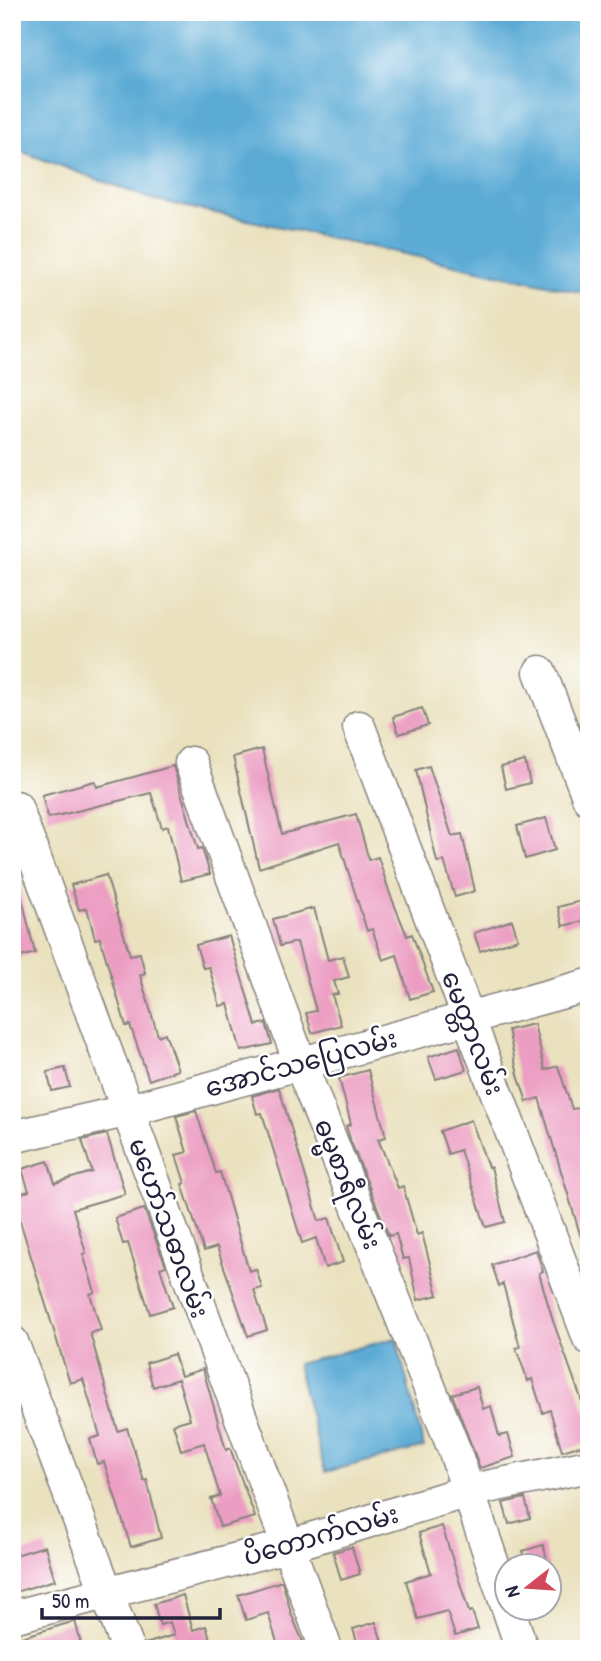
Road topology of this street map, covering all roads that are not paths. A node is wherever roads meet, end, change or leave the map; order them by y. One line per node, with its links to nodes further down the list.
1 (540, 672): 4 (street)
2 (359, 727): 7 (street, မေတ္တာလမ်း)
3 (191, 764): 8 (street, ဓမ္မစာရီလမ်း)
4 (589, 799)
5 (16, 807): 9 (street, မဟော်သဓာလမ်း)
6 (589, 985): 7 (street, အောင်သပြေလမ်း)
7 (467, 1018): 8 (street, အောင်သပြေလမ်း); 11 (street, မေတ္တာလမ်း)
8 (300, 1063): 9 (street, အောင်သပြေလမ်း); 14 (street, ဓမ္မစာရီလမ်း)
9 (126, 1111): 10 (street, အောင်သပြေလမ်း); 15 (street, မဟော်သဓာလမ်း)
10 (12, 1137)
11 (589, 1338)
12 (12, 1342): 17 (street)
13 (589, 1466): 14 (street, ပိတောက်လမ်း)
14 (468, 1491): 15 (street, ပိတောက်လမ်း); 16 (street, ဓမ္မစာရီလမ်း)
15 (288, 1546): 17 (street, ပိတောက်လမ်း); 21 (street, မဟော်သဓာလမ်း)
16 (492, 1562)
17 (107, 1593): 18 (street, ပိတောက်လမ်း); 20 (street)
18 (12, 1617)
19 (513, 1622): 22 (street)
20 (128, 1649)
21 (326, 1649)
22 (522, 1649)

